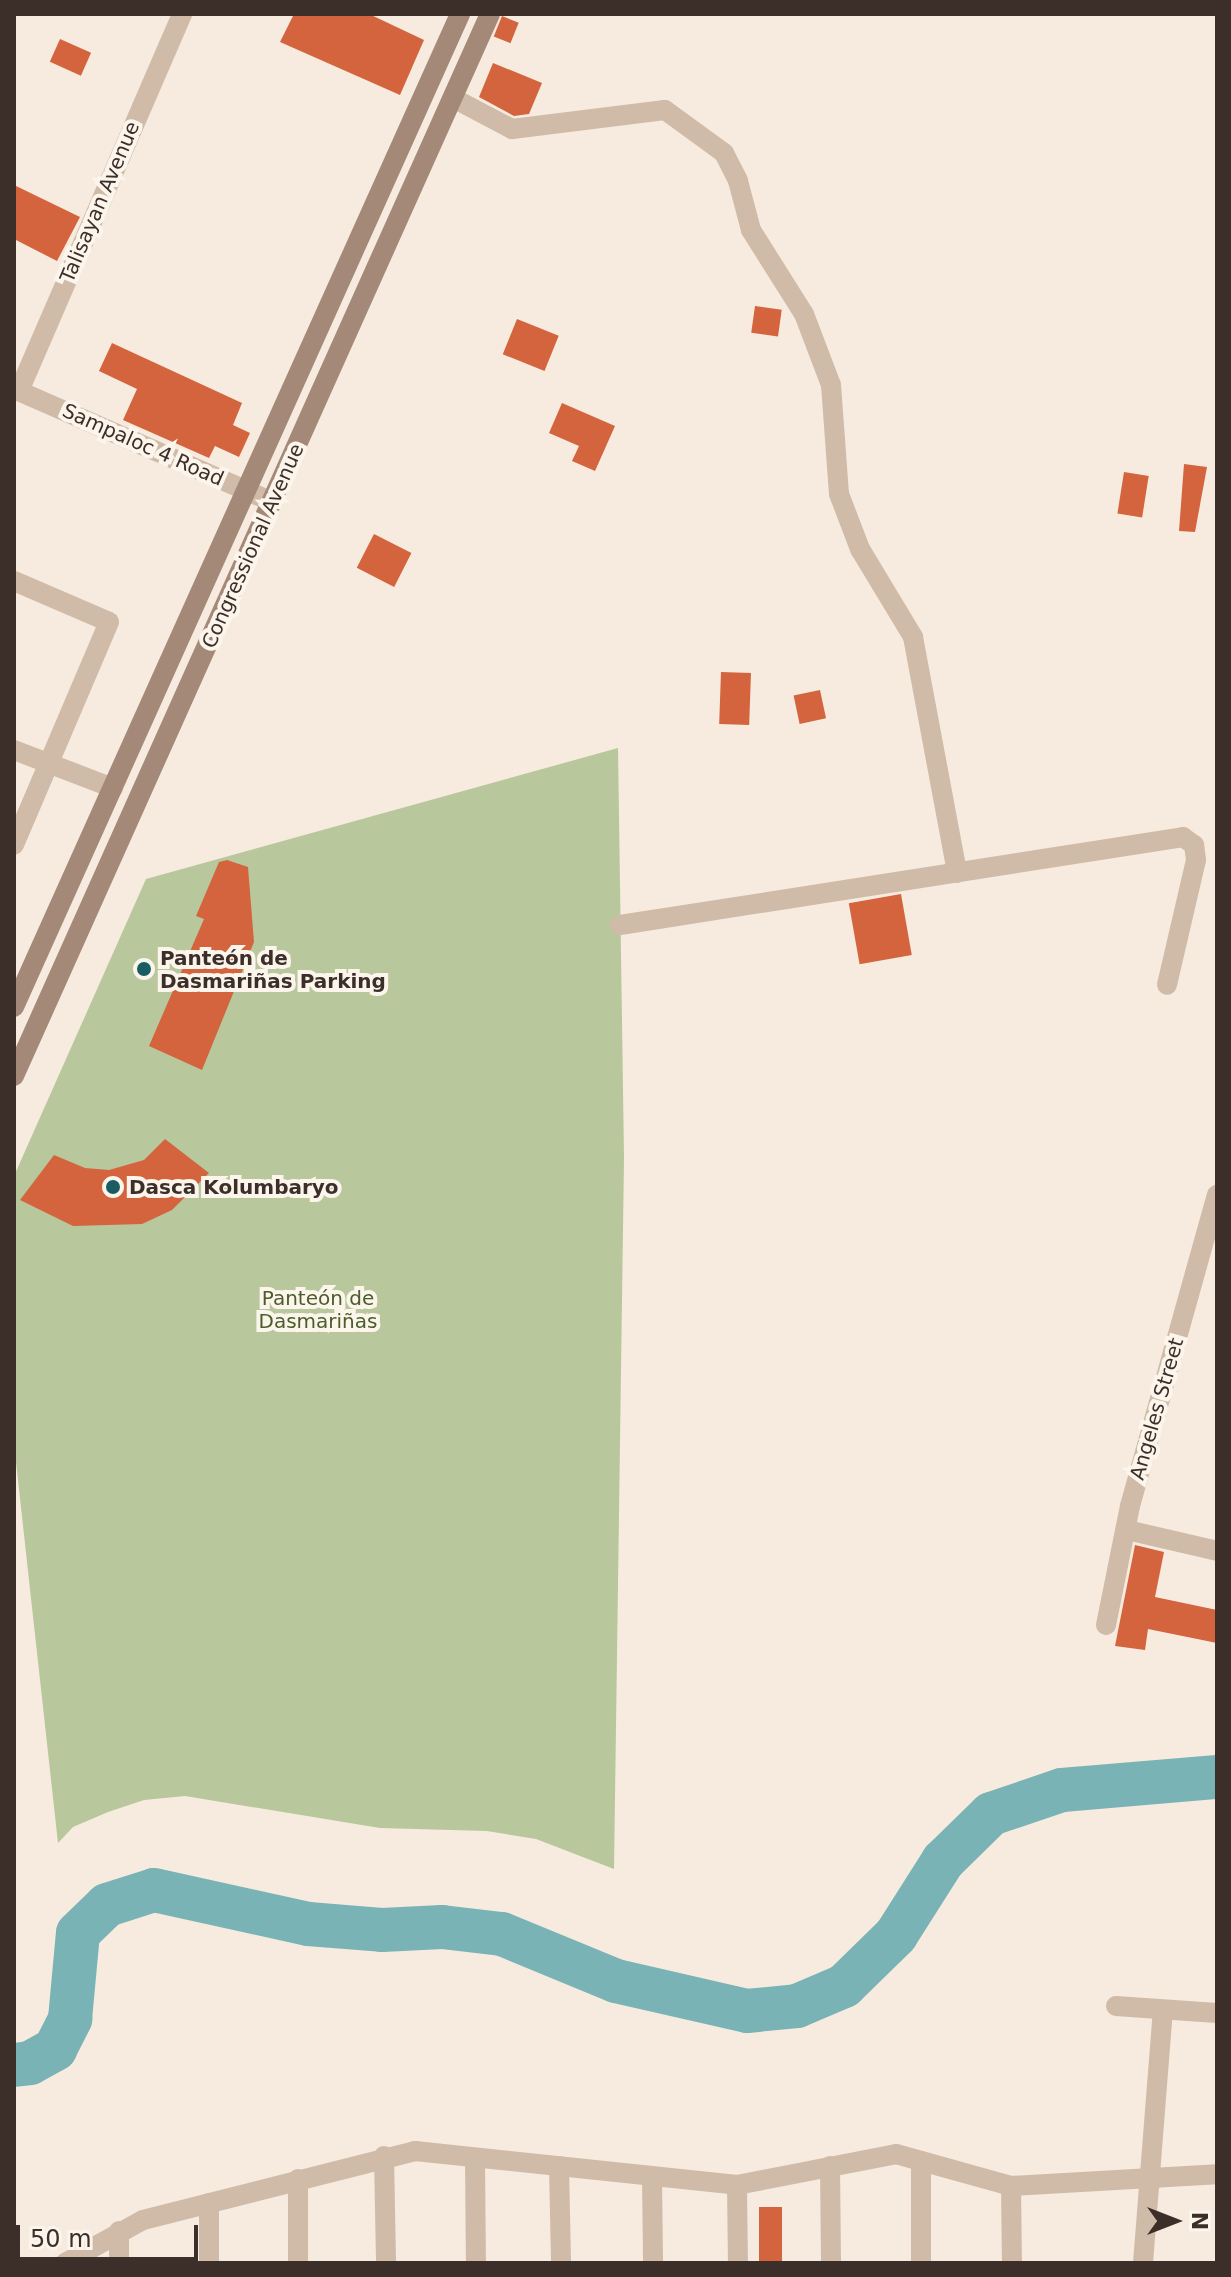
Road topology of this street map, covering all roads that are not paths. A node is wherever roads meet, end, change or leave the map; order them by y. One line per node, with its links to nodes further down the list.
1 (182, 14): 5 (street, Talisayan Avenue)
2 (460, 14): 6 (main road, Congressional Avenue)
3 (490, 14): 4 (main road, Congressional Avenue)
4 (453, 98): 7 (main road, Congressional Avenue); 13 (street)
5 (16, 390): 6 (street, Sampaloc 4 Road)
6 (247, 491): 7 (street, Sampaloc 4 Road); 11 (main road, Congressional Avenue)
7 (273, 502): 17 (main road, Congressional Avenue)
8 (14, 581): 10 (street)
9 (14, 750): 10 (street)
10 (48, 764): 11 (street); 12 (street)
11 (113, 788): 16 (main road, Congressional Avenue)
12 (14, 845)
13 (957, 873): 14 (street); 15 (street)
14 (620, 925)
15 (1167, 985)
16 (14, 1007)
17 (14, 1076)
18 (1217, 1195): 19 (street, Angeles Street)
19 (1127, 1530): 20 (street); 21 (street, Angeles Street)
20 (1215, 1545)
21 (1106, 1625)
22 (1116, 2006): 23 (street)
23 (1163, 2010): 24 (street); 30 (street)
24 (1217, 2013)
25 (384, 2156): 26 (street); 33 (street); 42 (street)
26 (475, 2158): 28 (street); 43 (street)
27 (921, 2161): 29 (street); 35 (street); 48 (street)
28 (559, 2166): 32 (street); 44 (street)
29 (830, 2166): 34 (street); 47 (street)
30 (1149, 2174): 31 (street); 35 (street); 50 (street)
31 (1217, 2174)
32 (652, 2176): 34 (street); 45 (street)
33 (298, 2179): 36 (street); 41 (street)
34 (737, 2185): 46 (street)
35 (1011, 2186): 49 (street)
36 (209, 2203): 37 (street); 40 (street)
37 (119, 2231): 38 (street); 39 (street)
38 (65, 2263)
39 (119, 2263)
40 (209, 2263)
41 (298, 2263)
42 (386, 2263)
43 (476, 2263)
44 (561, 2263)
45 (653, 2263)
46 (738, 2263)
47 (831, 2263)
48 (921, 2263)
49 (1012, 2263)
50 (1143, 2263)

